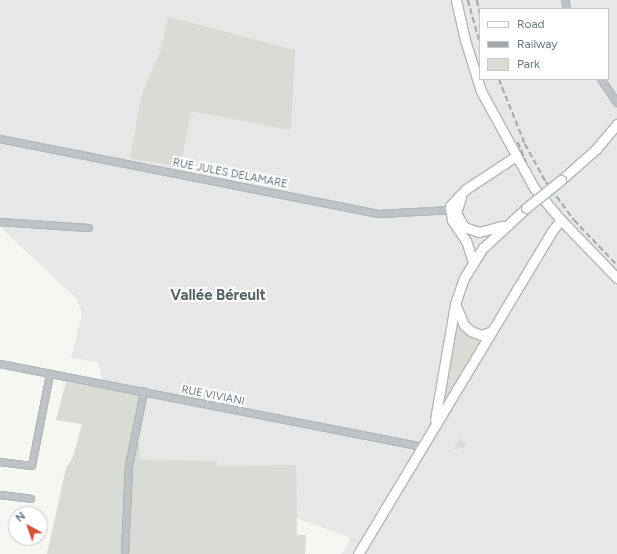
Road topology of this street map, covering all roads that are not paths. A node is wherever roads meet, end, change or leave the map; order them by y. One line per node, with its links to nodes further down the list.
1 (456, 0): 6 (street)
2 (602, 80): 3 (street)
3 (617, 103)
4 (617, 124): 10 (street, bridge)
5 (0, 139): 7 (street, RUE JULES DELAMARE)
6 (514, 157): 7 (street); 9 (street)
7 (453, 210): 10 (street); 12 (street)
8 (0, 222): 11 (street)
9 (559, 222): 13 (street); 15 (street)
10 (509, 223): 12 (street)
11 (89, 228)
12 (473, 262): 14 (street)
13 (617, 278)
14 (455, 304): 15 (street); 19 (street)
15 (492, 331): 19 (street)
16 (0, 364): 17 (street, RUE VIVIANI)
17 (50, 374): 18 (street, RUE VIVIANI); 21 (street)
18 (144, 392): 20 (street, RUE VIVIANI); 24 (street)
19 (434, 427): 20 (street)
20 (423, 447): 25 (street)
21 (0, 462)
22 (0, 495): 23 (street)
23 (31, 499)
24 (126, 554)
25 (358, 554)

